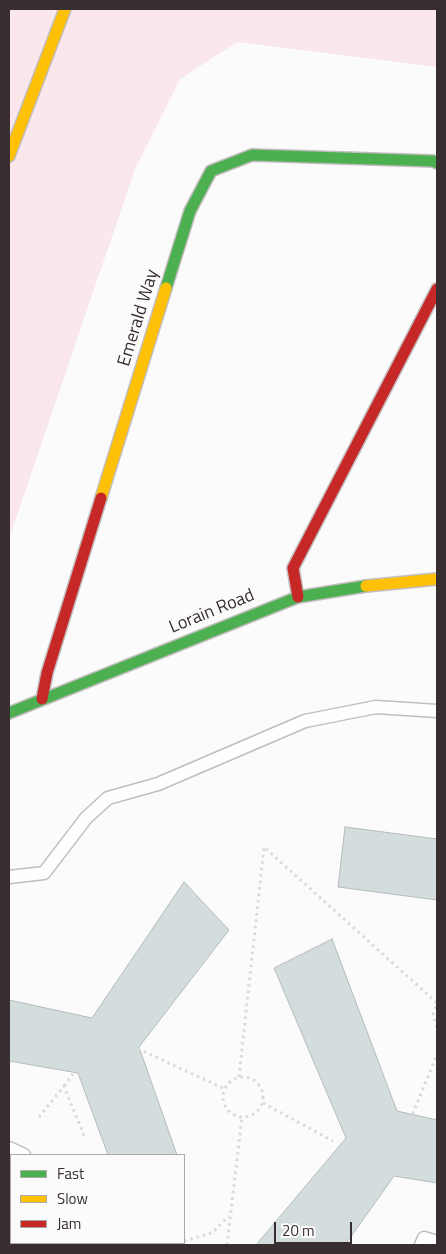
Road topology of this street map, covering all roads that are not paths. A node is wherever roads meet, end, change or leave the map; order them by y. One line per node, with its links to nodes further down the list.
1 (66, 9): 2 (street)
2 (9, 156)
3 (437, 163): 7 (street, Emerald Way)
4 (437, 289): 6 (street)
5 (437, 579): 6 (street, Lorain Road)
6 (298, 597): 7 (street, Lorain Road)
7 (42, 700): 9 (street, Lorain Road)
8 (437, 711): 10 (lane)
9 (9, 714)
10 (9, 877)
11 (9, 1148): 12 (lane)
12 (22, 1154)
13 (437, 1242): 14 (lane)
14 (421, 1245)

